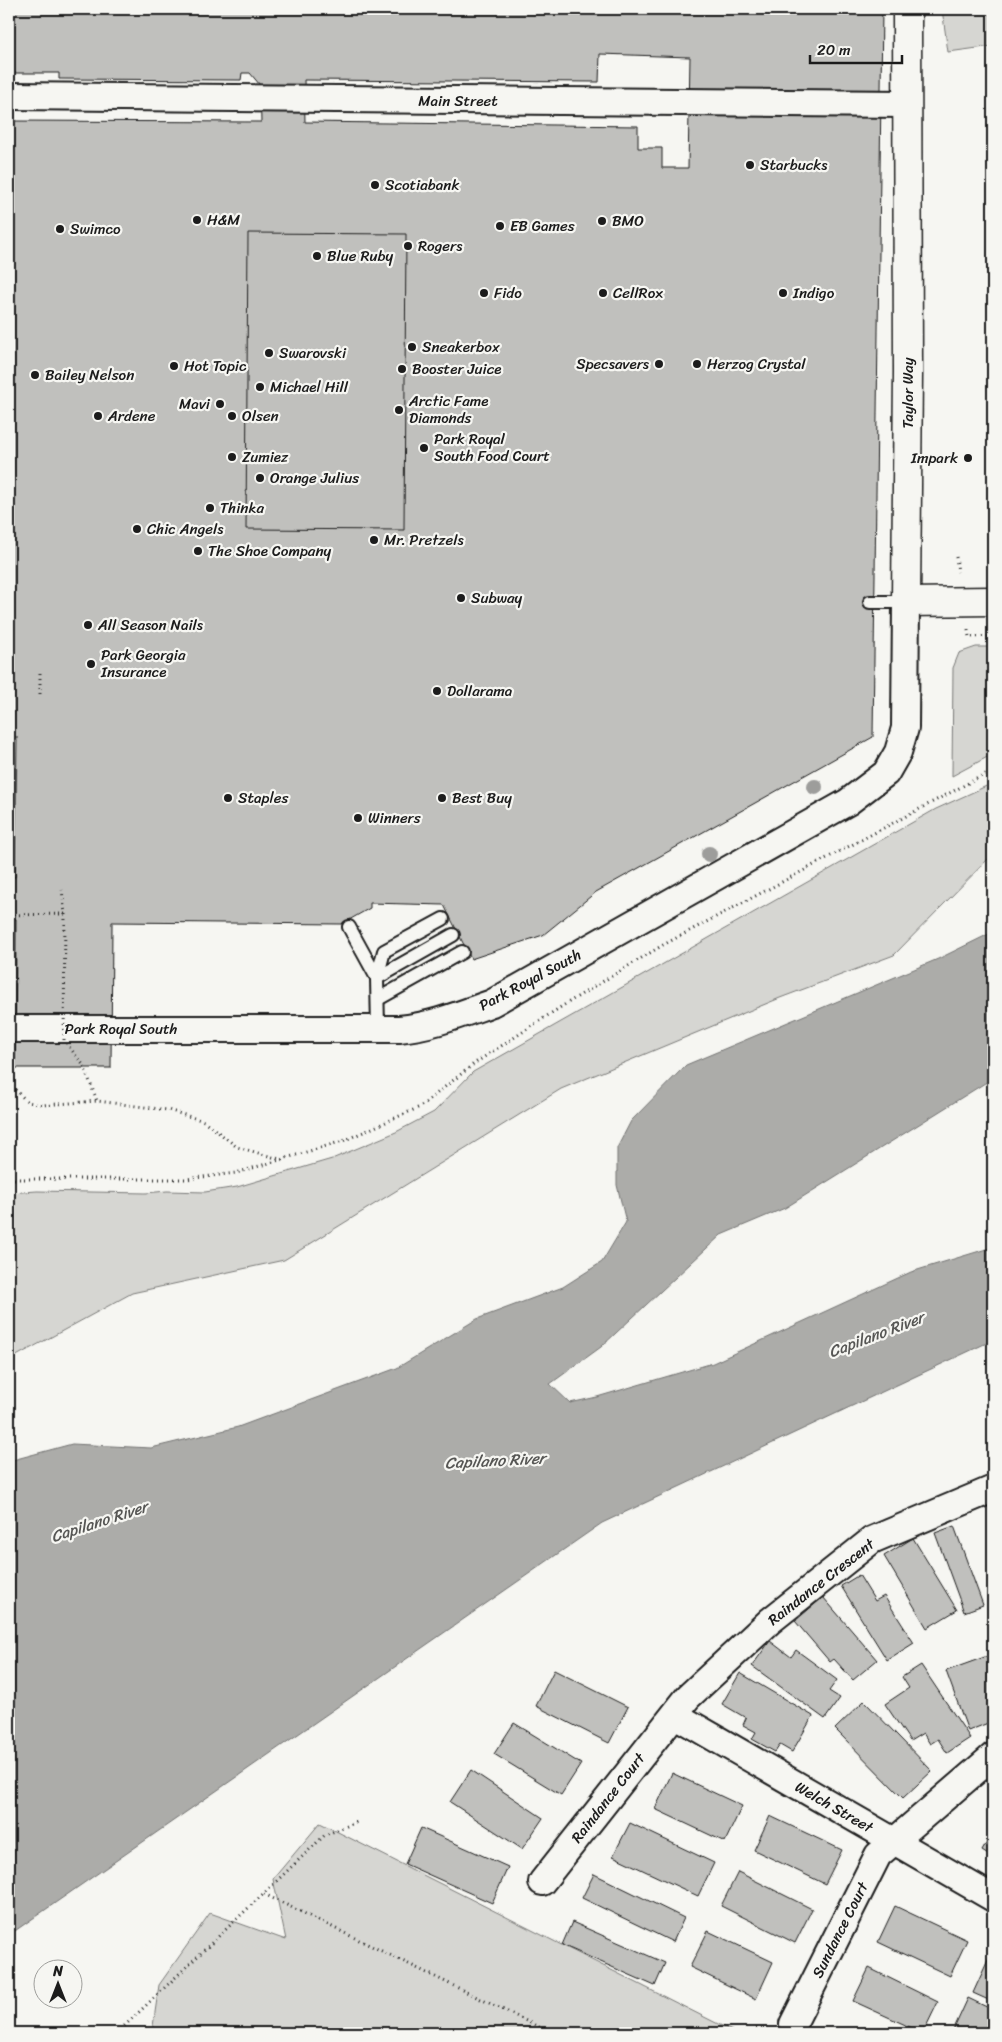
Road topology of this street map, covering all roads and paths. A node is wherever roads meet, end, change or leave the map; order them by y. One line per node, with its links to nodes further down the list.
1 (906, 9): 3 (street, Taylor Way)
2 (9, 96): 3 (street, Main Street)
3 (907, 104): 6 (street, Taylor Way)
4 (993, 601): 6 (street)
5 (870, 602): 6 (lane)
6 (906, 602): 11 (street, Taylor Way)
7 (993, 636): 8 (path)
8 (969, 637)
9 (40, 673): 10 (path)
10 (40, 697)
11 (886, 773): 22 (street, Park Royal South)
12 (62, 890): 13 (path)
13 (65, 914): 14 (path); 24 (path, bridge)
14 (9, 915)
15 (443, 919): 19 (lane)
16 (349, 927): 19 (lane)
17 (453, 935): 19 (lane)
18 (462, 952): 20 (lane)
19 (377, 978): 20 (lane)
20 (378, 999): 22 (lane)
21 (9, 1029): 22 (street, Park Royal South)
22 (378, 1029)
23 (9, 1076): 24 (path)
24 (98, 1102): 25 (path)
25 (284, 1160)
26 (993, 1489): 27 (street, Raindance Crescent)
27 (674, 1715): 30 (street, Welch Street); 31 (street, Raindance Court)
28 (993, 1756): 30 (street, Sundance Court)
29 (359, 1821): 32 (path)
30 (894, 1841): 33 (street, Welch Street); 34 (street, Sundance Court)
31 (542, 1882)
32 (264, 1894): 35 (path); 36 (path)
33 (993, 1898)
34 (793, 2024)
35 (118, 2033)
36 (550, 2033)

